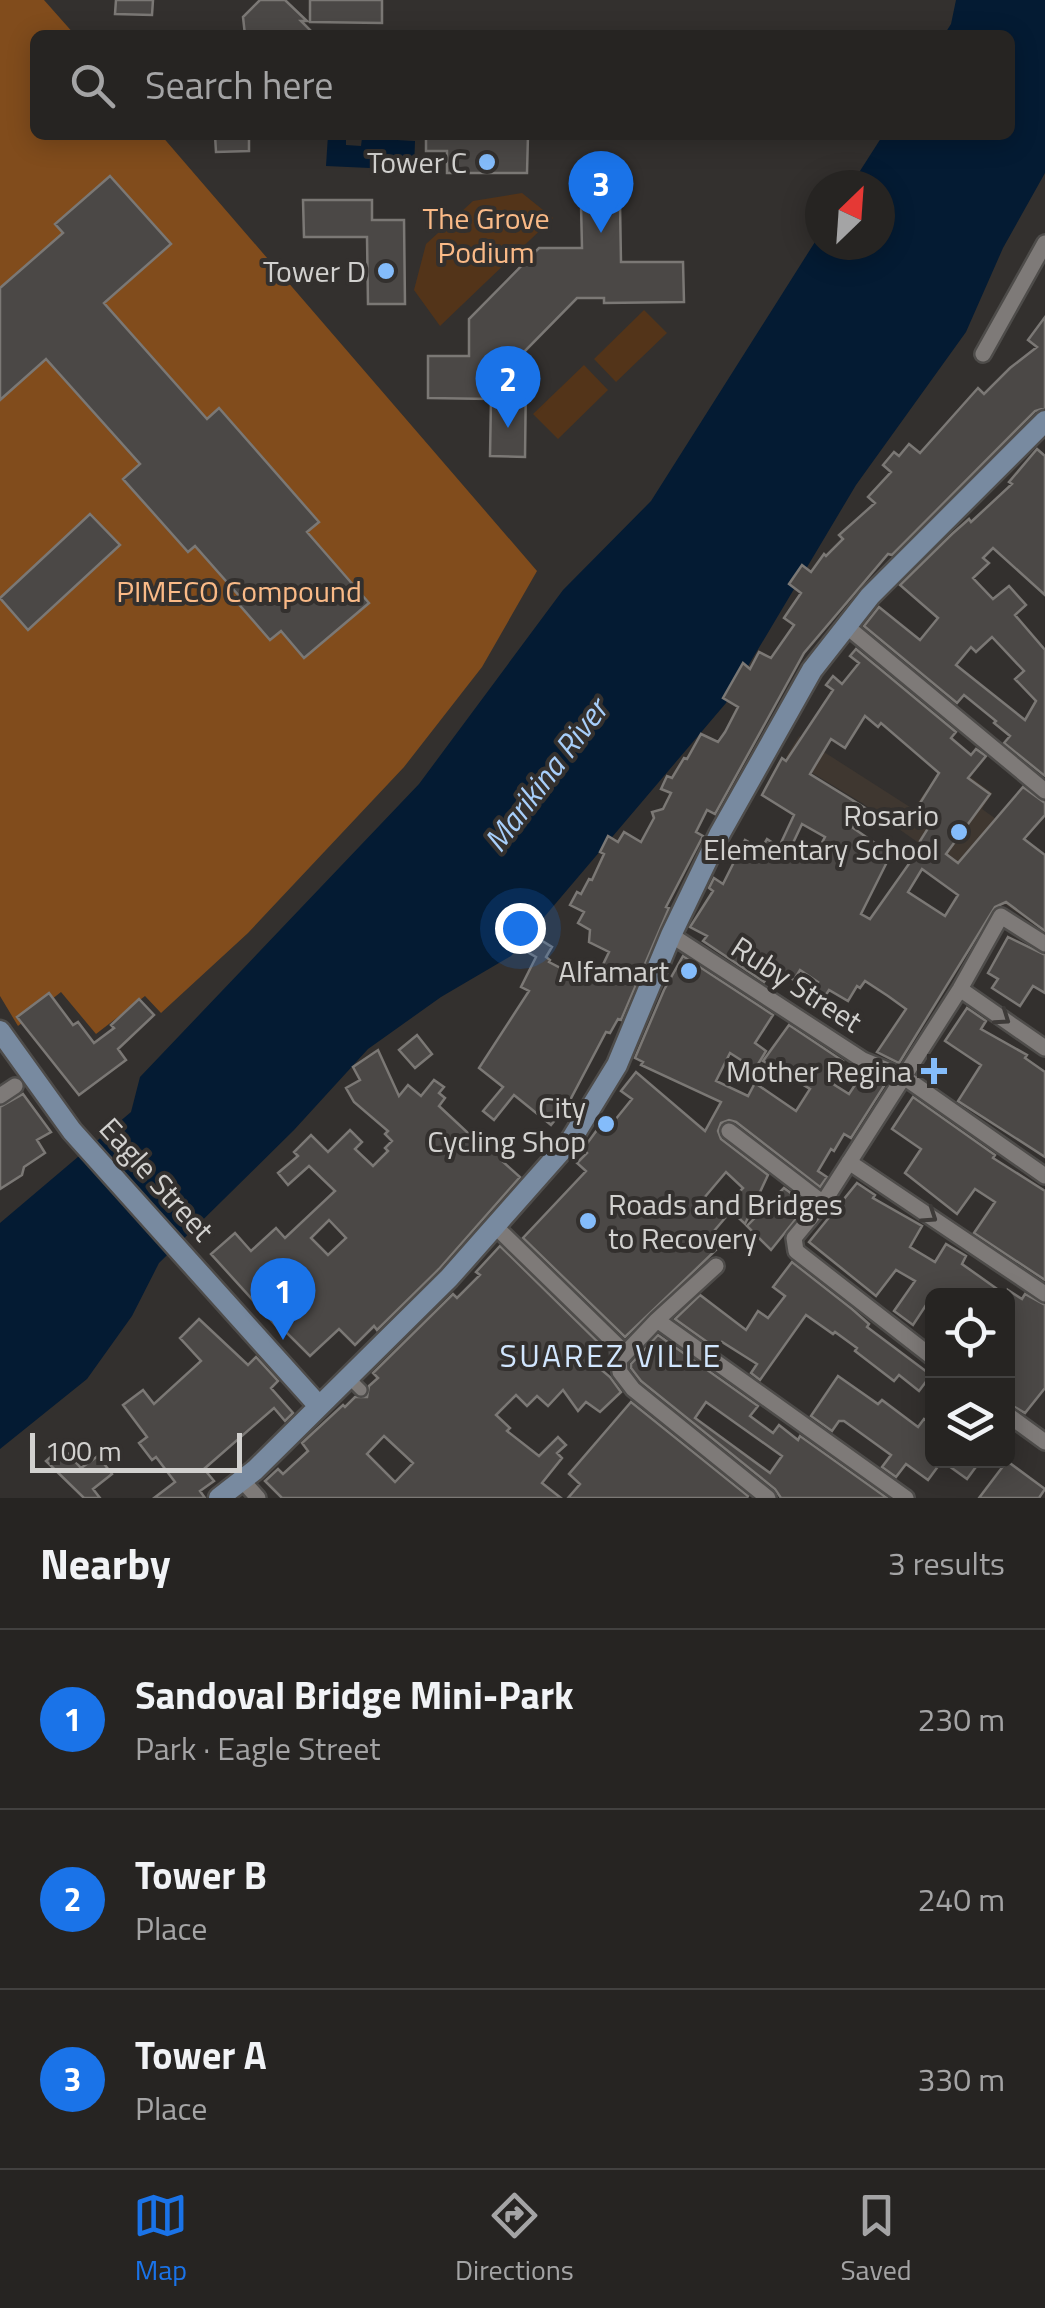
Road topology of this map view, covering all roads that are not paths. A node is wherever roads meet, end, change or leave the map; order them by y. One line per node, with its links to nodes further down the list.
1 (1045, 243): 2 (street)
2 (983, 354)
3 (1045, 421): 4 (main road)
4 (845, 625): 5 (street); 6 (main road)
5 (1045, 791)
6 (671, 934): 11 (street, Ruby Street); 18 (main road)
7 (1045, 944): 8 (street)
8 (960, 989): 10 (street, one-way to 10); 11 (street)
9 (0, 1032): 24 (main road, Eagle Street)
10 (1045, 1048)
11 (904, 1078): 15 (street); 16 (street, Ruby Street)
12 (15, 1086): 13 (street)
13 (0, 1096)
14 (729, 1132): 17 (street)
15 (850, 1162): 17 (street); 20 (street, one-way to 20)
16 (1045, 1176)
17 (823, 1203): 22 (street)
18 (496, 1227): 23 (street); 24 (main road)
19 (716, 1266): 21 (street)
20 (1045, 1294)
21 (657, 1320): 23 (street); 31 (street)
22 (925, 1353)
23 (618, 1360): 30 (street)
24 (318, 1405): 27 (main road)
25 (1015, 1420): 26 (street)
26 (1045, 1442)
27 (242, 1480): 28 (main road); 29 (street)
28 (219, 1498)
29 (258, 1498)
30 (768, 1498)
31 (906, 1498)

